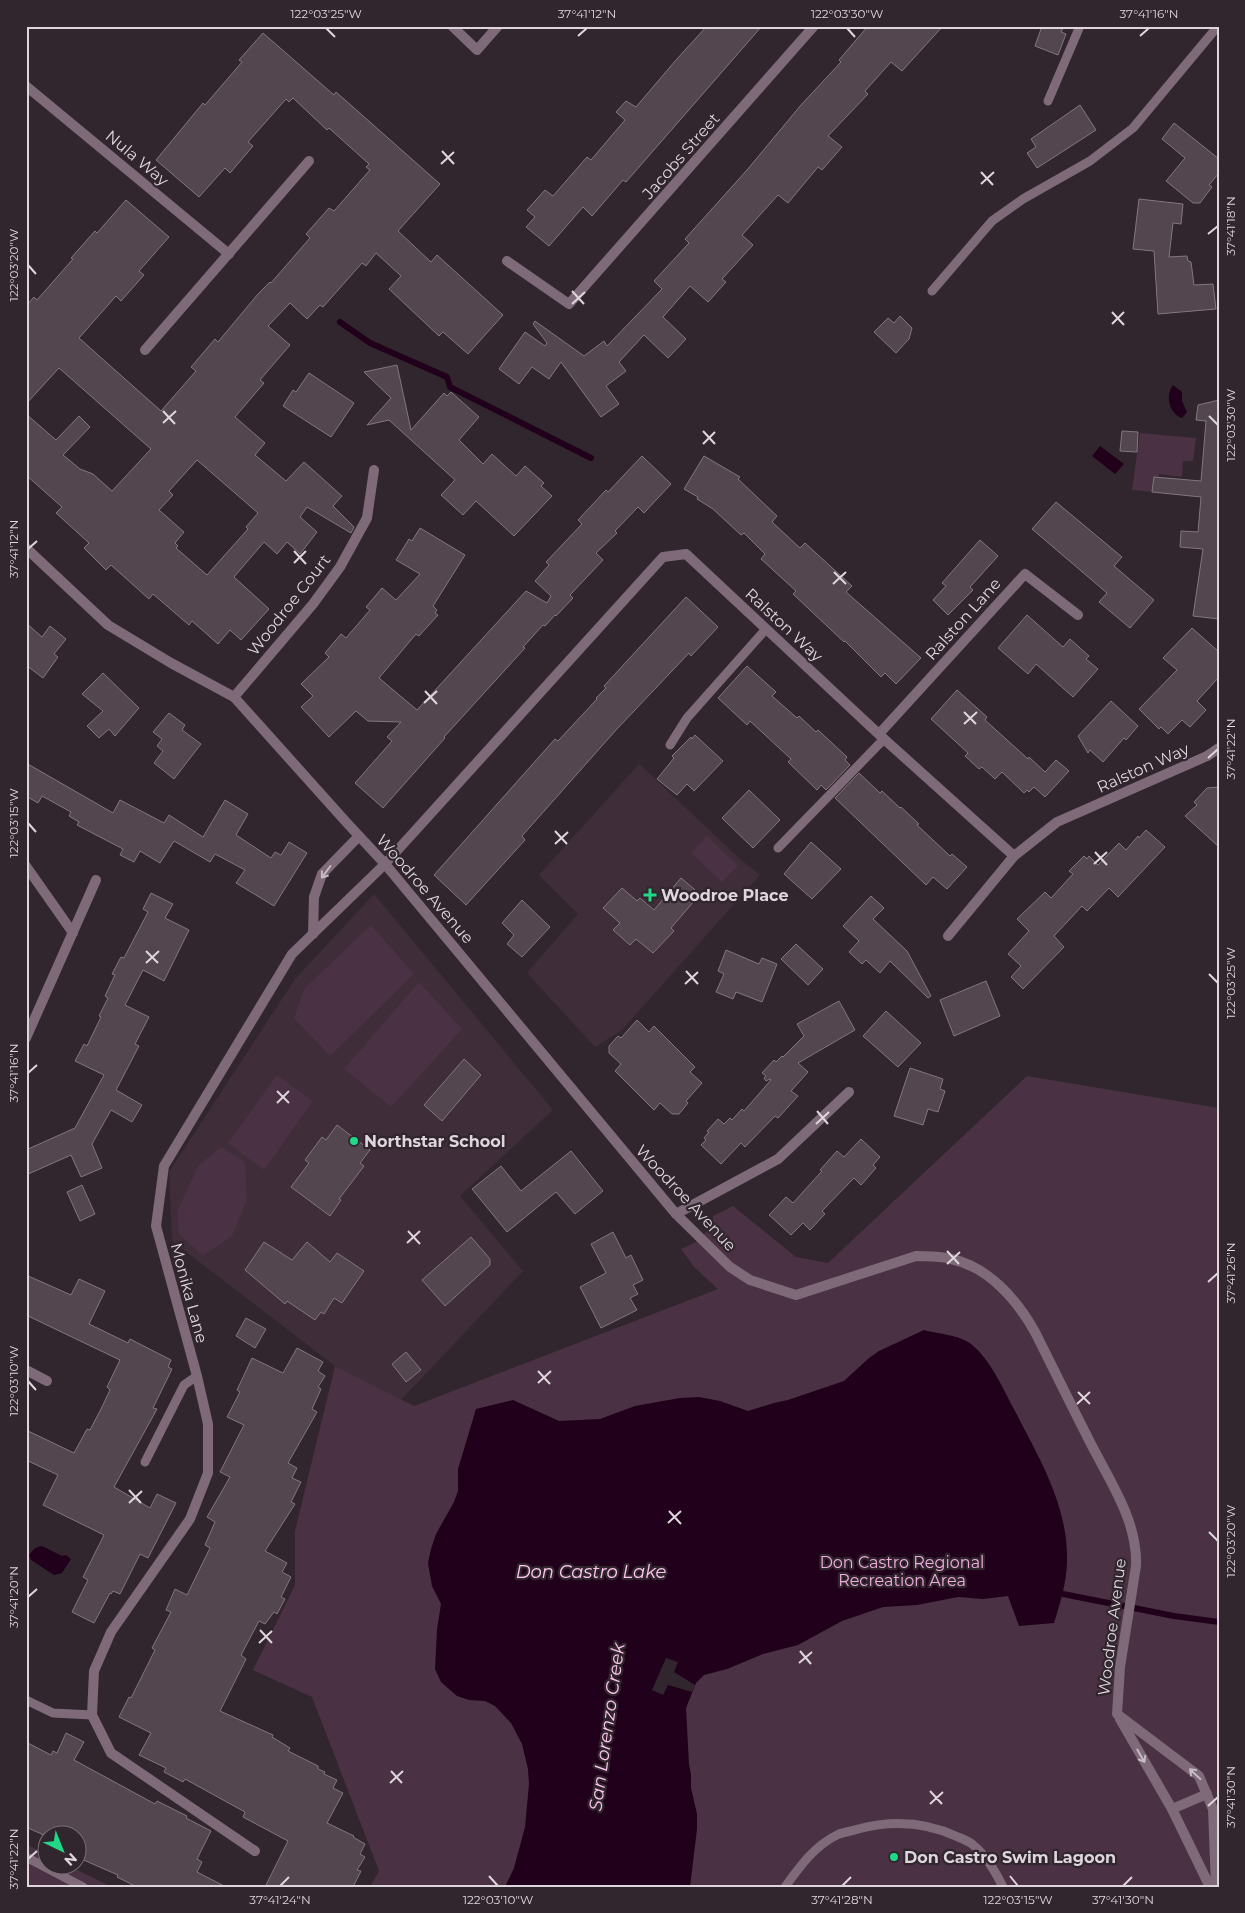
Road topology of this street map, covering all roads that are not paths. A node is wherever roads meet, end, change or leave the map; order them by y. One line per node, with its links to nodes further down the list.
1 (452, 26): 2 (street)
2 (498, 26)
3 (814, 26): 10 (street, Jacobs Street)
4 (1080, 26): 7 (lane)
5 (1218, 26): 11 (lane)
6 (26, 86): 9 (street, Nula Way)
7 (1048, 101)
8 (309, 161): 9 (street)
9 (229, 254): 12 (street)
10 (507, 261)
11 (932, 291)
12 (145, 350)
13 (374, 470): 17 (street, Woodroe Court)
14 (26, 548): 17 (street, Woodroe Avenue)
15 (1078, 615): 18 (street, Ralston Lane)
16 (766, 629): 18 (street, Ralston Way); 19 (lane); 24 (street, Ralston Way)
17 (234, 697): 21 (street, Woodroe Avenue)
18 (881, 736): 22 (lane); 23 (street, Ralston Way)
19 (670, 745)
20 (1219, 748): 23 (street, Ralston Way)
21 (359, 836): 24 (street, Woodroe Avenue); 28 (street, one-way to 28)
22 (778, 848)
23 (1014, 856): 29 (street)
24 (385, 864): 28 (street, Monika Lane); 32 (street, Woodroe Avenue)
25 (26, 866): 27 (street)
26 (96, 880): 27 (street)
27 (73, 933): 30 (street)
28 (313, 934): 34 (street, Monika Lane)
29 (948, 936)
30 (26, 1038)
31 (849, 1092): 32 (street)
32 (676, 1214): 38 (street, Woodroe Avenue)
33 (26, 1370): 35 (street)
34 (197, 1376): 36 (lane); 39 (street, Monika Lane)
35 (47, 1381)
36 (145, 1462)
37 (26, 1700): 39 (lane)
38 (1117, 1714): 40 (street, Woodroe Avenue, one-way to 38); 41 (street, one-way to 41)
39 (92, 1715): 42 (street)
40 (1207, 1794): 41 (street); 48 (street, Woodroe Avenue)
41 (1172, 1809): 47 (street)
42 (256, 1851)
43 (26, 1857): 44 (lane)
44 (83, 1887)
45 (785, 1887): 46 (lane)
46 (1003, 1887)
47 (1210, 1887)
48 (1216, 1887)

